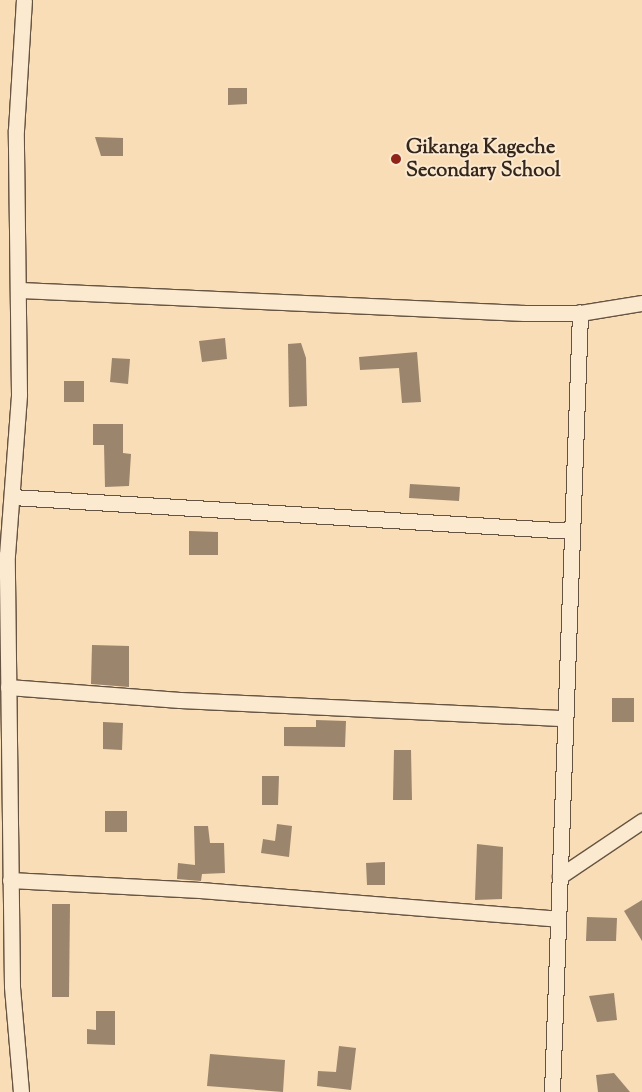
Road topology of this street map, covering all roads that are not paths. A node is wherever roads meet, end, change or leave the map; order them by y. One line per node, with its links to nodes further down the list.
1 (24, 0): 2 (street)
2 (20, 290): 4 (street); 5 (street)
3 (642, 303): 4 (street)
4 (580, 313): 6 (street)
5 (12, 497): 6 (street); 7 (street)
6 (572, 530): 8 (street)
7 (8, 687): 8 (street); 11 (street)
8 (566, 718): 10 (street)
9 (642, 821): 10 (street)
10 (560, 876): 12 (street)
11 (10, 880): 12 (street); 13 (street)
12 (558, 919): 14 (street)
13 (22, 1092)
14 (552, 1092)

